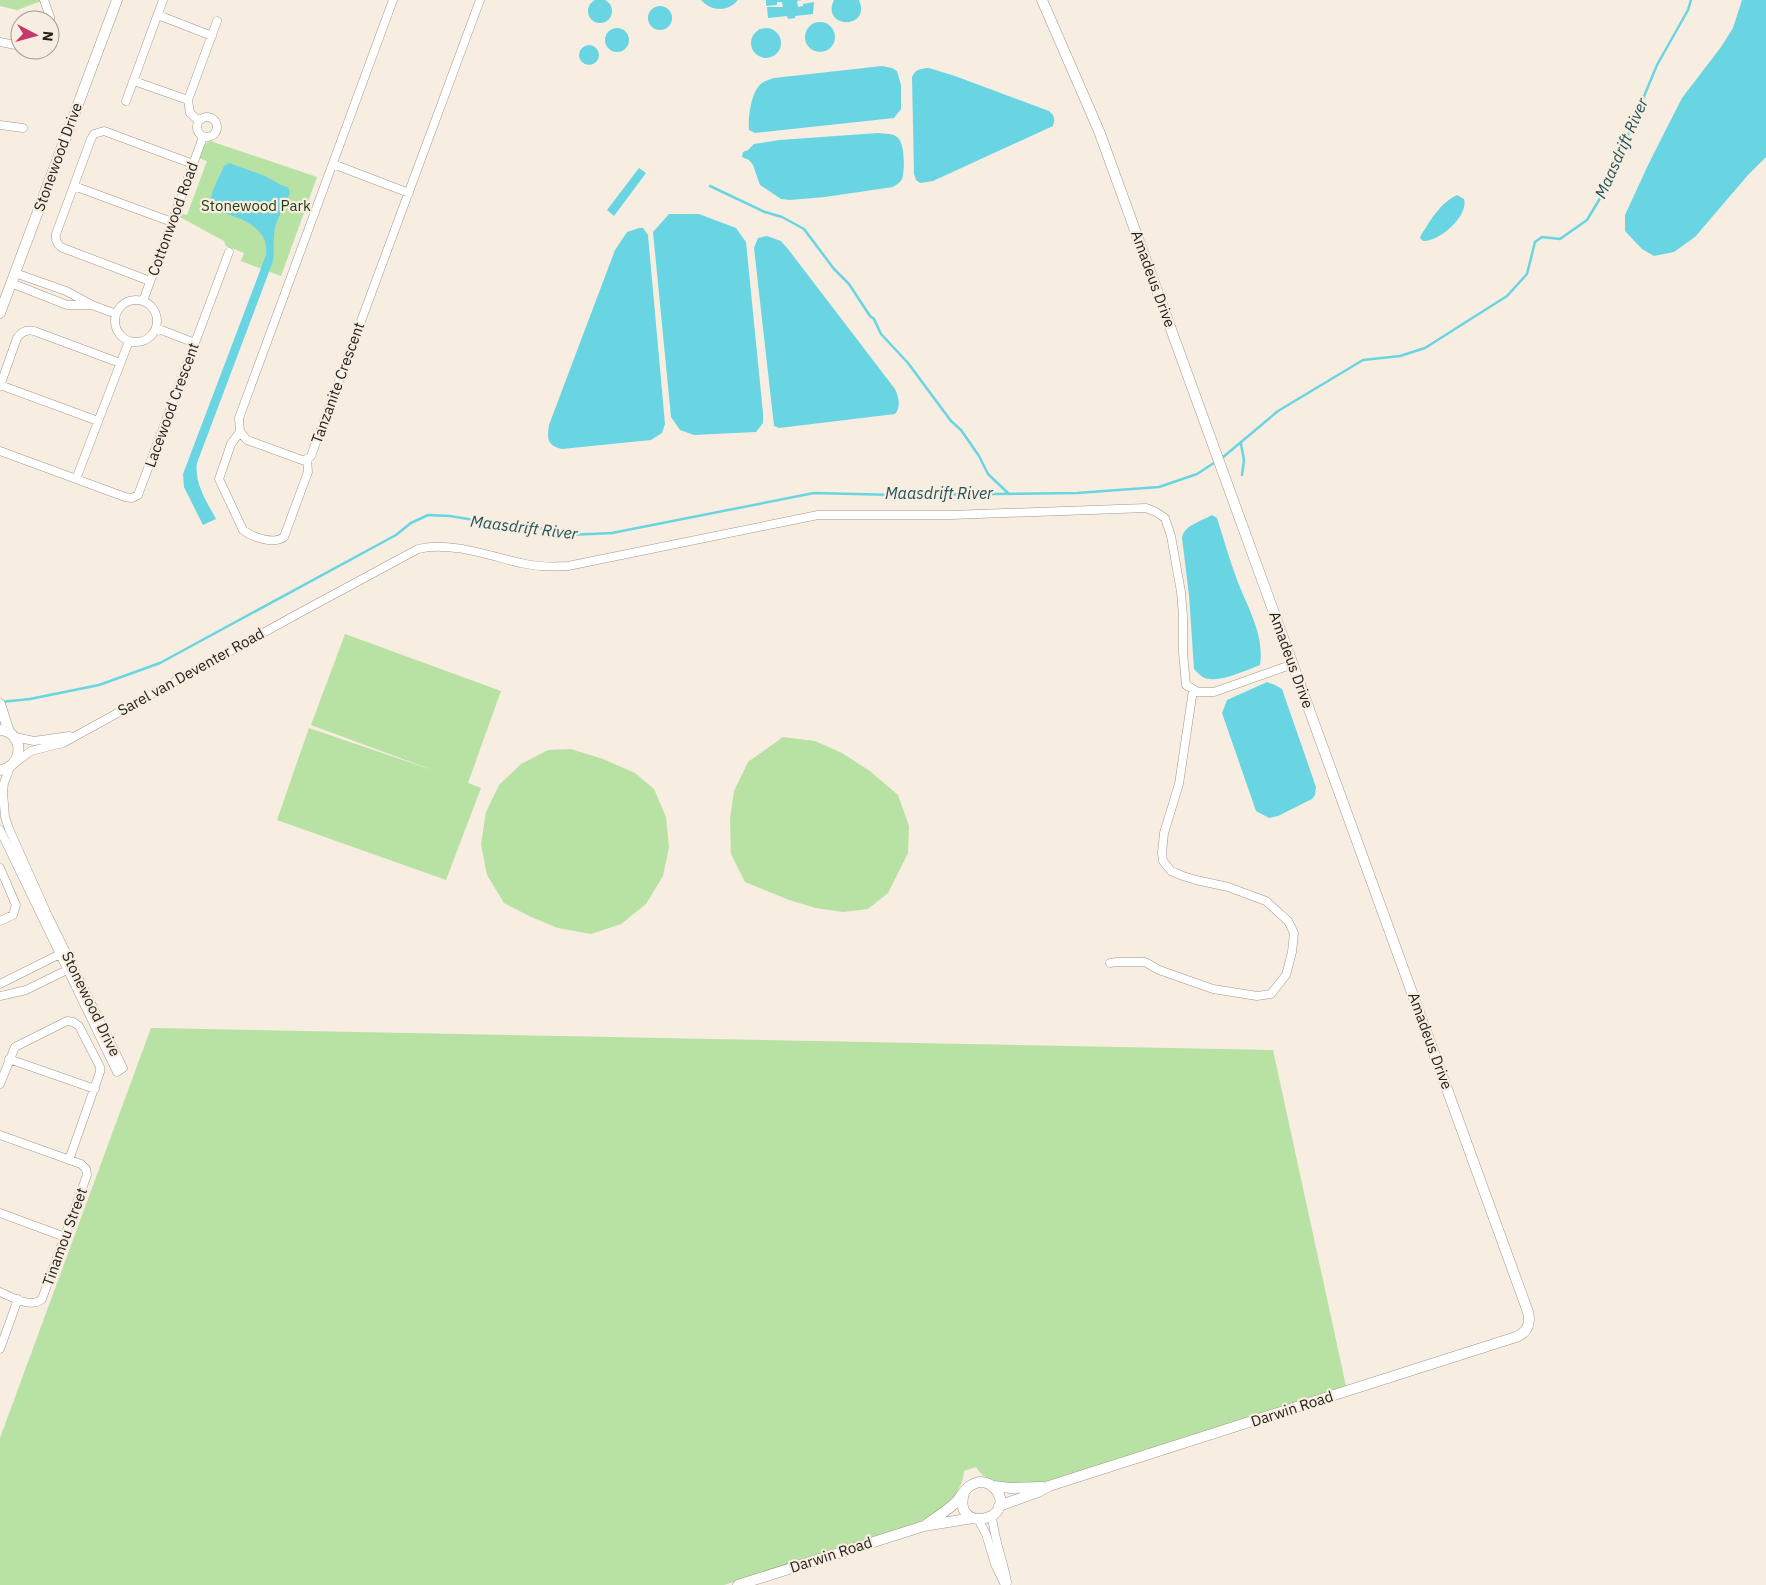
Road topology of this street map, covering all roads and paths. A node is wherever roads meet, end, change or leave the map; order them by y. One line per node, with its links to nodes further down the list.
1 (117, 0): 22 (street, Stonewood Drive)
2 (163, 0): 6 (street)
3 (393, 0): 17 (street)
4 (480, 0): 19 (street, Tanzanite Crescent)
5 (1042, 0): 39 (street, Amadeus Drive)
6 (158, 15): 8 (street); 9 (street)
7 (218, 21): 8 (street)
8 (212, 36): 10 (street)
9 (134, 81): 10 (street); 11 (street)
10 (188, 100): 12 (street)
11 (126, 101)
12 (199, 121): 15 (street); 15 (street, Cottonwood Road)
13 (0, 125): 14 (street)
14 (23, 128)
15 (203, 137): 16 (street, Cottonwood Road)
16 (193, 164): 18 (street); 20 (street, Cottonwood Road)
17 (333, 164): 19 (street); 35 (street)
18 (74, 186): 20 (street); 23 (street)
19 (409, 193): 37 (street, Tanzanite Crescent)
20 (172, 222): 23 (street, Cottonwood Road)
21 (229, 252): 31 (street, Lacewood Crescent)
22 (15, 273): 24 (street, Stonewood Drive); 26 (street)
23 (150, 281): 25 (street, Cottonwood Road)
24 (11, 283): 26 (street); 27 (street, Stonewood Drive)
25 (143, 301): 28 (street); 29 (street)
26 (92, 305): 28 (street)
27 (0, 313)
28 (116, 314): 30 (street)
29 (156, 328): 30 (street); 31 (street)
30 (129, 341): 32 (street)
31 (195, 343): 38 (street, Lacewood Crescent)
32 (120, 363): 33 (street); 34 (street)
33 (0, 385): 34 (street)
34 (98, 421): 38 (street)
35 (240, 432): 37 (street, Tanzanite Crescent); 37 (street)
36 (0, 451): 38 (street)
37 (307, 459)
38 (76, 479)
39 (1293, 664): 40 (street); 62 (street, Amadeus Drive)
40 (1193, 690): 43 (street, Sarel van Deventer Road); 49 (street)
41 (1, 707): 42 (street)
42 (8, 733): 43 (street, Sarel van Deventer Road); 44 (street)
43 (79, 734): 44 (street, Sarel van Deventer Road)
44 (8, 767): 48 (street, Stonewood Drive)
45 (0, 830): 48 (street, Stonewood Drive)
46 (0, 868): 47 (street)
47 (0, 921)
48 (62, 952): 50 (street, Stonewood Drive); 51 (street)
49 (1110, 963)
50 (70, 968): 50 (street, Stonewood Drive); 52 (street)
51 (0, 984)
52 (0, 996)
53 (10, 1059): 54 (street); 55 (street); 55 (street)
54 (0, 1084)
55 (95, 1089): 57 (street)
56 (0, 1134): 57 (street)
57 (69, 1160): 59 (street, Tinamou Street)
58 (0, 1213): 59 (street)
59 (65, 1237): 61 (street, Tinamou Street)
60 (0, 1292): 61 (street)
61 (18, 1299): 63 (street)
62 (1529, 1324): 65 (street, Darwin Road)
63 (0, 1349)
64 (993, 1486): 65 (street, Darwin Road); 66 (street); 67 (street)
65 (1049, 1486): 67 (street, Darwin Road)
66 (964, 1492): 69 (street); 70 (street, Darwin Road)
67 (999, 1506): 68 (street)
68 (992, 1516): 69 (street); 72 (street)
69 (976, 1519): 70 (street, Darwin Road); 72 (street)
70 (924, 1526): 71 (street, Darwin Road)
71 (738, 1585)
72 (1006, 1585)

